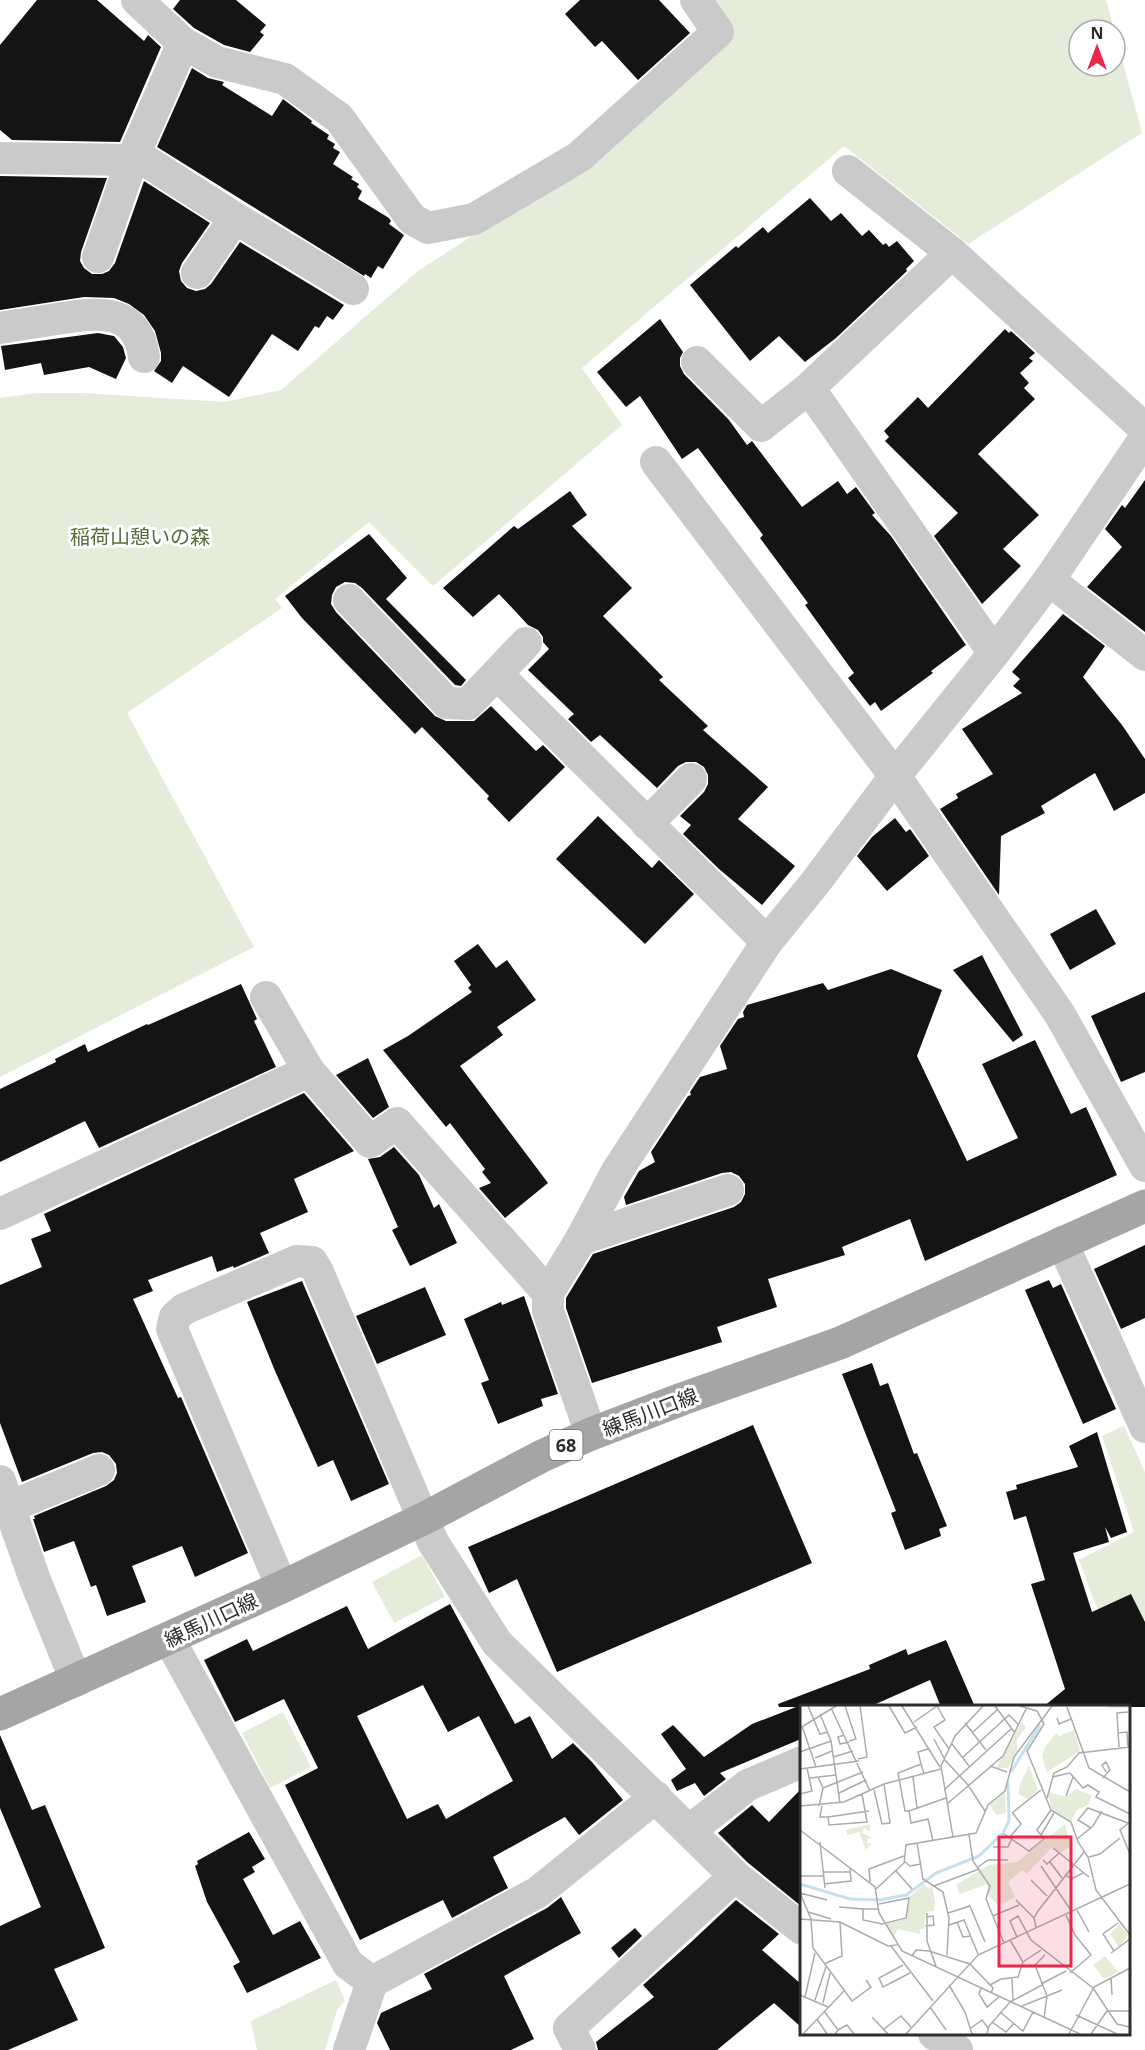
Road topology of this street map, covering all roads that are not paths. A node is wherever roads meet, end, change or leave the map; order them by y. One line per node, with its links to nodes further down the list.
1 (696, 0): 3 (street)
2 (148, 4): 3 (street)
3 (183, 43): 4 (street)
4 (133, 157): 5 (street); 7 (street); 9 (street)
5 (0, 158)
6 (849, 171): 8 (street)
7 (235, 218): 10 (street); 11 (street)
8 (952, 253): 15 (street); 16 (street)
9 (98, 257)
10 (197, 273)
11 (353, 289)
12 (0, 328): 13 (street)
13 (144, 357)
14 (697, 362): 15 (street)
15 (809, 388): 22 (street)
16 (1145, 429)
17 (1145, 438): 19 (street)
18 (656, 462): 25 (street)
19 (1048, 580): 22 (street); 23 (street)
20 (349, 600): 24 (street)
21 (526, 644): 24 (street)
22 (994, 653): 25 (street)
23 (1145, 655)
24 (497, 674): 27 (street)
25 (895, 776): 28 (street); 31 (street)
26 (691, 779): 27 (street)
27 (647, 824): 28 (street)
28 (766, 942): 35 (street)
29 (266, 997): 30 (street)
30 (309, 1071): 34 (street); 37 (street)
31 (1145, 1166)
32 (728, 1190): 35 (street)
33 (1145, 1206): 36 (main road, 練馬川口線 / 68)
34 (0, 1214)
35 (581, 1239): 37 (street)
36 (1062, 1242): 38 (street); 39 (main road, 練馬川口線 / 68)
37 (548, 1293): 39 (street)
38 (1145, 1427)
39 (591, 1434): 42 (main road, 練馬川口線 / 68)
40 (99, 1470): 41 (street)
41 (5, 1494): 45 (street)
42 (425, 1518): 43 (main road, 練馬川口線 / 68); 43 (street); 48 (street)
43 (282, 1587): 44 (main road, 練馬川口線 / 68)
44 (169, 1639): 45 (main road, 練馬川口線 / 68); 52 (street)
45 (76, 1681): 46 (main road, 練馬川口線 / 68)
46 (0, 1714)
47 (800, 1762): 49 (street)
48 (656, 1797): 49 (street); 52 (street)
49 (690, 1830): 50 (street)
50 (735, 1876): 51 (street); 55 (street)
51 (800, 1928)
52 (372, 1982): 54 (street)
53 (935, 2035): 56 (street)
54 (349, 2050)
55 (580, 2050)
56 (957, 2050)

